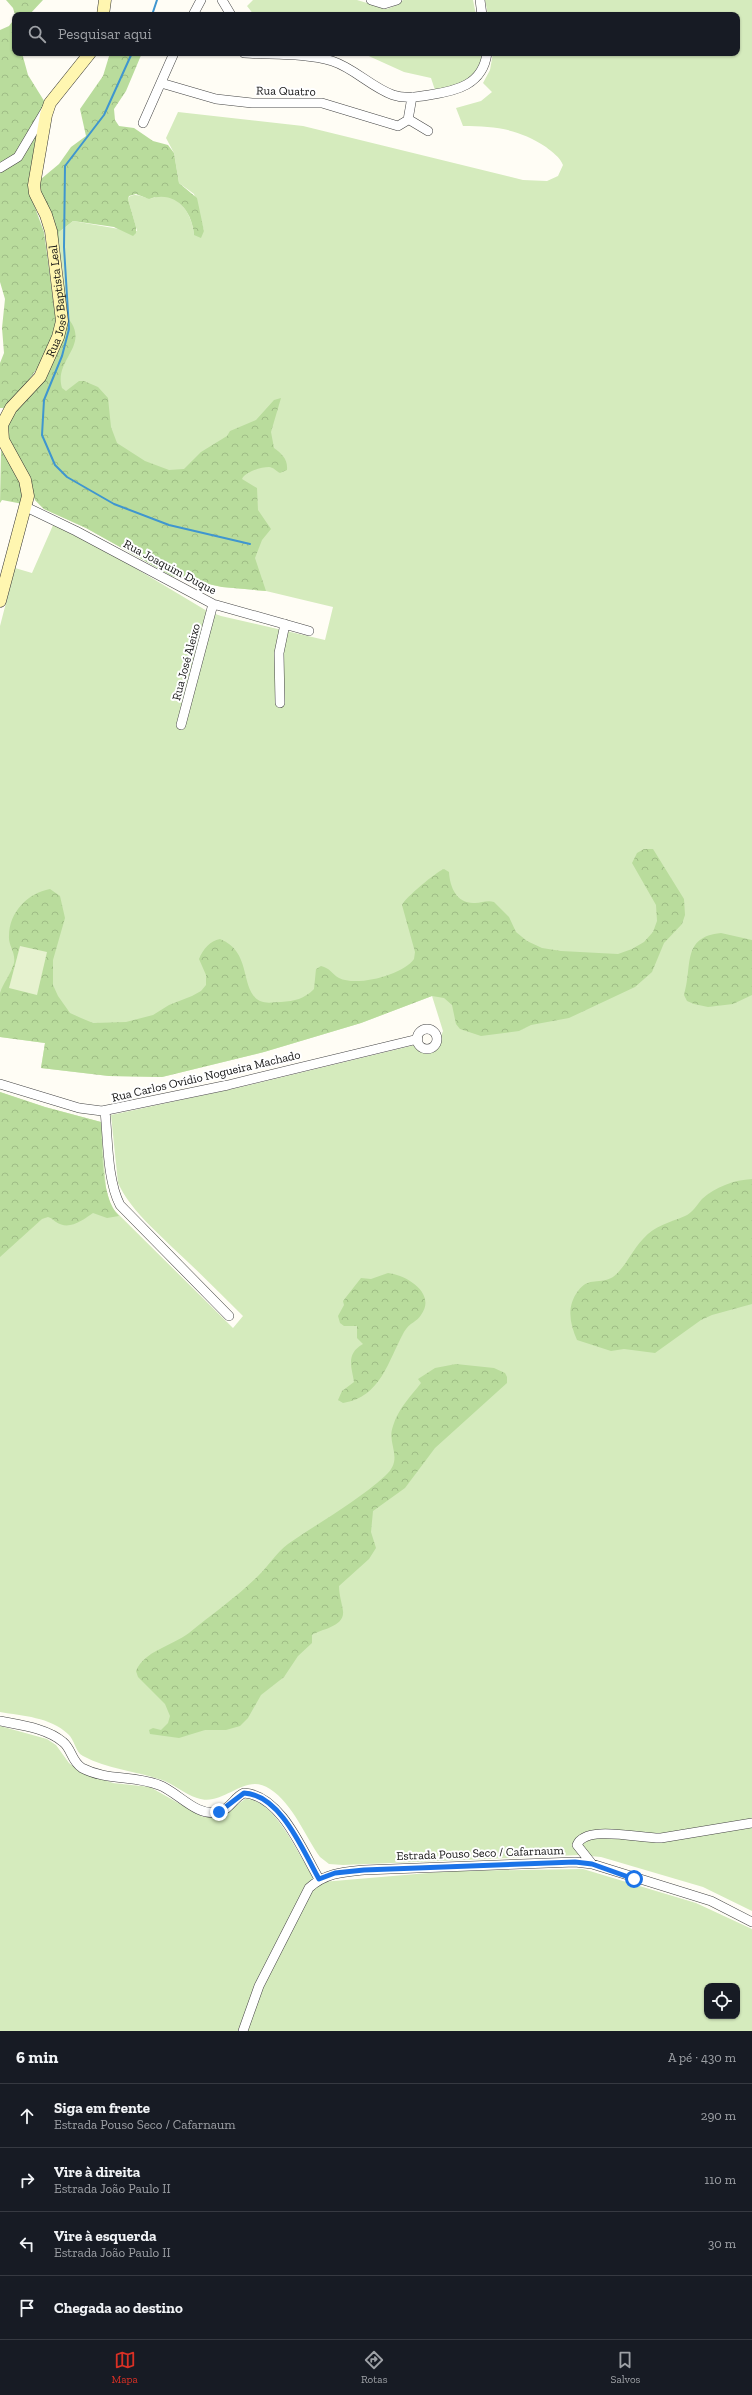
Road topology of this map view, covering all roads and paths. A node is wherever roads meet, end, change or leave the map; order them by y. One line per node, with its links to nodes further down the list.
1 (105, 0): 7 (street)
2 (201, 0): 8 (street)
3 (222, 0): 9 (street)
4 (371, 0): 5 (street)
5 (397, 0)
6 (480, 0): 10 (street)
7 (103, 12)
8 (195, 12)
9 (229, 12)
10 (482, 12)
11 (88, 56): 17 (street, Rua José Baptista Leal)
12 (173, 56): 15 (street)
13 (287, 56): 16 (street)
14 (486, 56): 16 (street)
15 (161, 83): 18 (street, Rua Quatro); 19 (street)
16 (412, 97): 18 (street)
17 (50, 103): 21 (street); 22 (street, Rua José Baptista Leal)
18 (408, 119): 20 (street)
19 (143, 123)
20 (428, 130)
21 (0, 168)
22 (26, 507): 23 (street, Rua José Baptista Leal); 24 (street, Rua Joaquim Duque)
23 (0, 601)
24 (213, 604): 25 (street, Rua Joaquim Duque); 28 (street, Rua José Aleixo)
25 (285, 624): 26 (street, Rua Joaquim Duque); 27 (street)
26 (309, 631)
27 (280, 703)
28 (181, 725)
29 (418, 1039): 31 (street, Rua Carlos Ovídio Nogueira Machado)
30 (0, 1084): 31 (street, Rua Carlos Ovídio Nogueira Machado)
31 (105, 1111): 32 (street)
32 (229, 1316)
33 (0, 1721): 36 (street)
34 (752, 1823): 35 (street)
35 (592, 1864): 36 (street, Estrada Pouso Seco / Cafarnaum); 37 (street, Estrada Pouso Seco / Cafarnaum)
36 (319, 1879): 38 (street)
37 (752, 1922)
38 (243, 2031)

